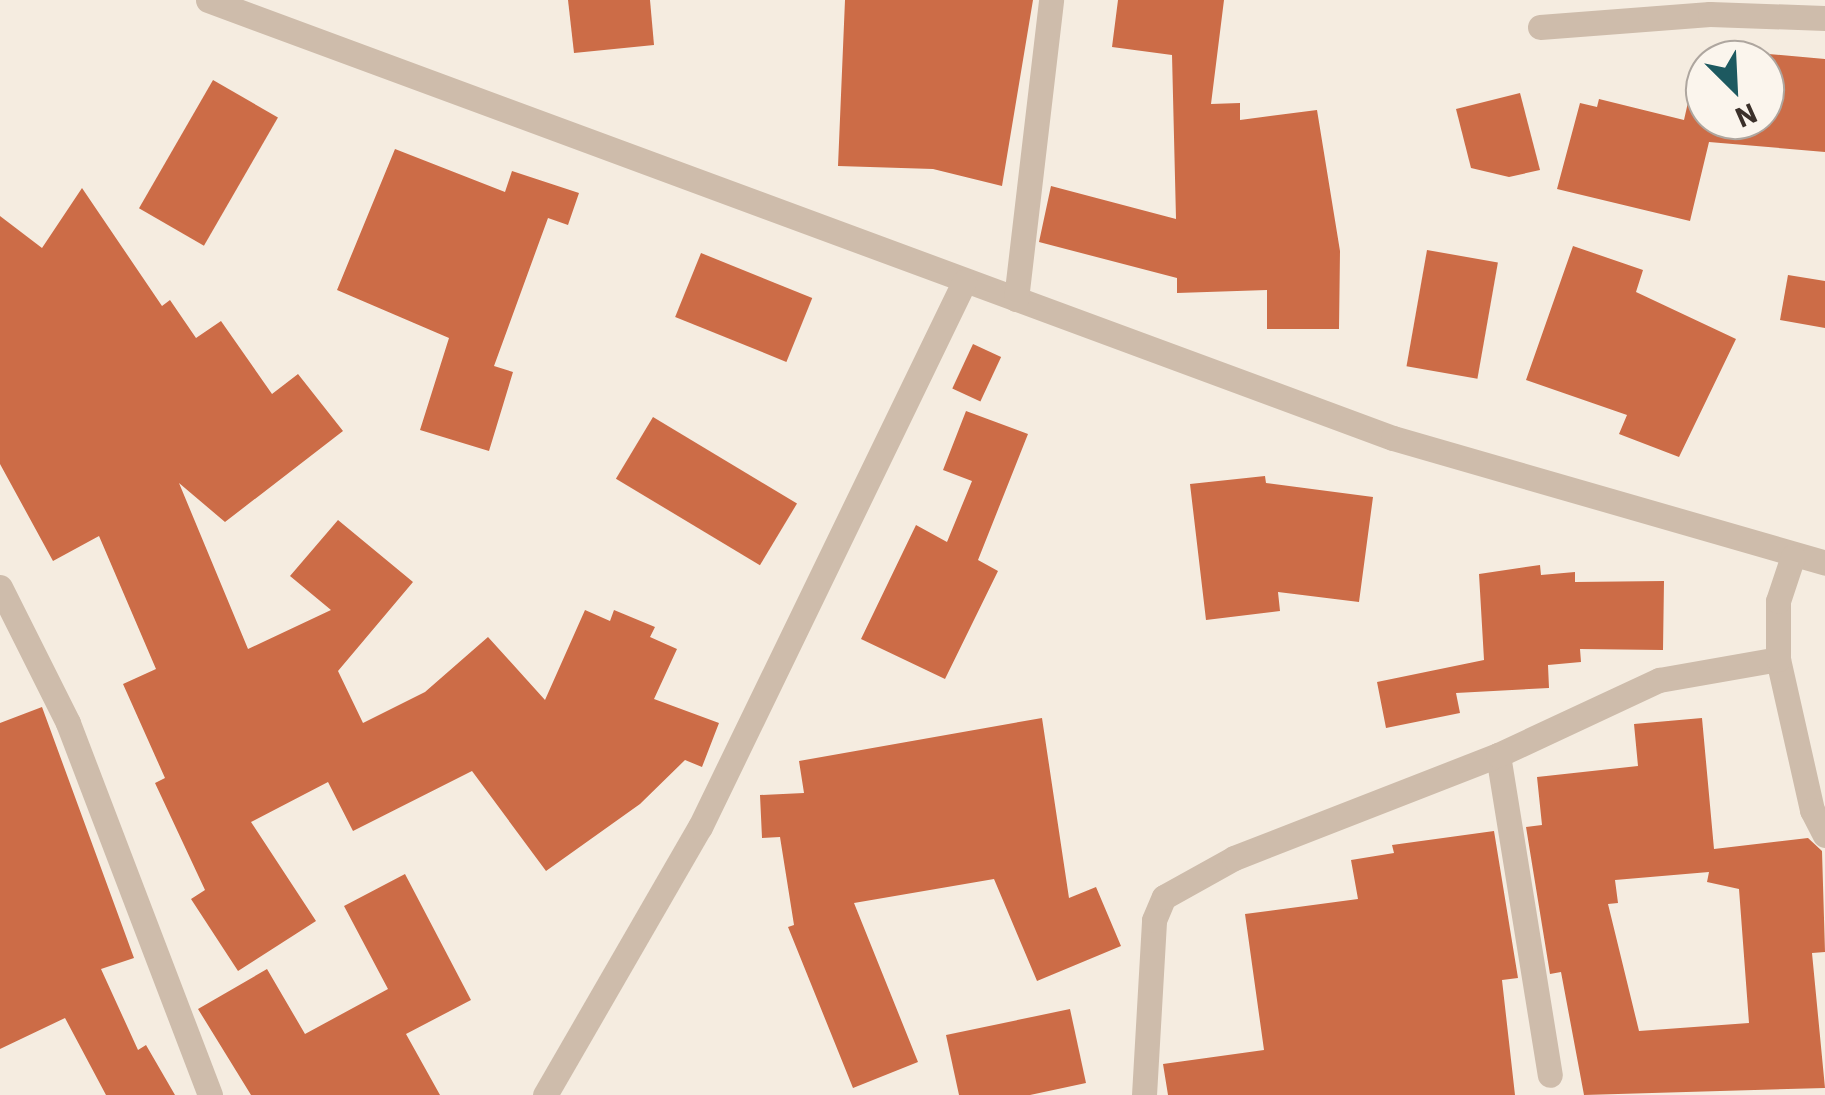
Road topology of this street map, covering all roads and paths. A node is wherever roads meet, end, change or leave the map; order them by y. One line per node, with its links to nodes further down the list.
1 (208, 0): 5 (street)
2 (1050, 0): 6 (street)
3 (1825, 18): 4 (street)
4 (1540, 27)
5 (964, 282): 6 (street); 15 (street)
6 (1016, 299): 7 (street)
7 (1793, 556): 8 (street); 10 (street)
8 (1825, 564)
9 (0, 587): 14 (street)
10 (1778, 659): 11 (street); 12 (street)
11 (1498, 755): 13 (street); 16 (street)
12 (1825, 835)
13 (1550, 1075)
14 (210, 1095)
15 (545, 1095)
16 (1144, 1095)

